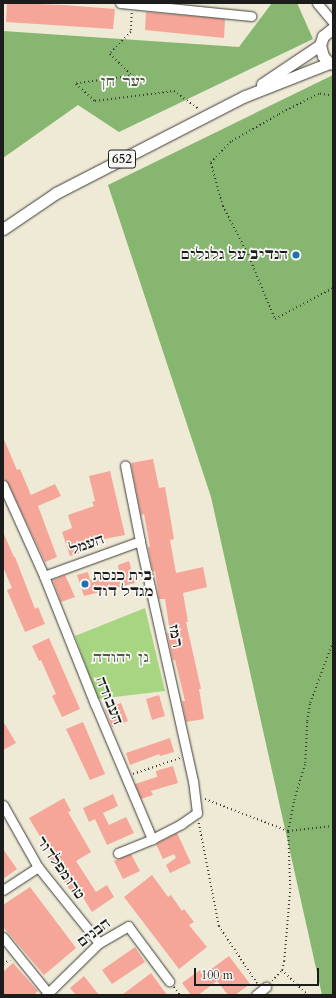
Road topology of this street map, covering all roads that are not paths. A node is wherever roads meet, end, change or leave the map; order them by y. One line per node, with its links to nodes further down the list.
1 (120, 3): 3 (street)
2 (317, 3): 5 (street)
3 (181, 6): 4 (street)
4 (251, 16)
5 (333, 22)
6 (333, 28): 7 (main road, 652)
7 (320, 45): 8 (main road, 652); 9 (main road, 652)
8 (331, 63): 9 (main road, 652)
9 (245, 96): 10 (main road, 652)
10 (3, 229)
11 (125, 465): 13 (street, רמז)
12 (3, 485): 14 (street, העבודה)
13 (140, 541): 14 (street, העמל); 16 (street, רמז)
14 (44, 576): 16 (street, העבודה)
15 (3, 805): 18 (street, טרומפלדור)
16 (152, 839): 17 (street)
17 (118, 853)
18 (38, 867): 19 (street); 21 (street, טרומפלדור)
19 (3, 890)
20 (3, 937): 23 (street)
21 (99, 943): 22 (street, הבנים); 23 (street, הבנים)
22 (169, 981)
23 (47, 994)

